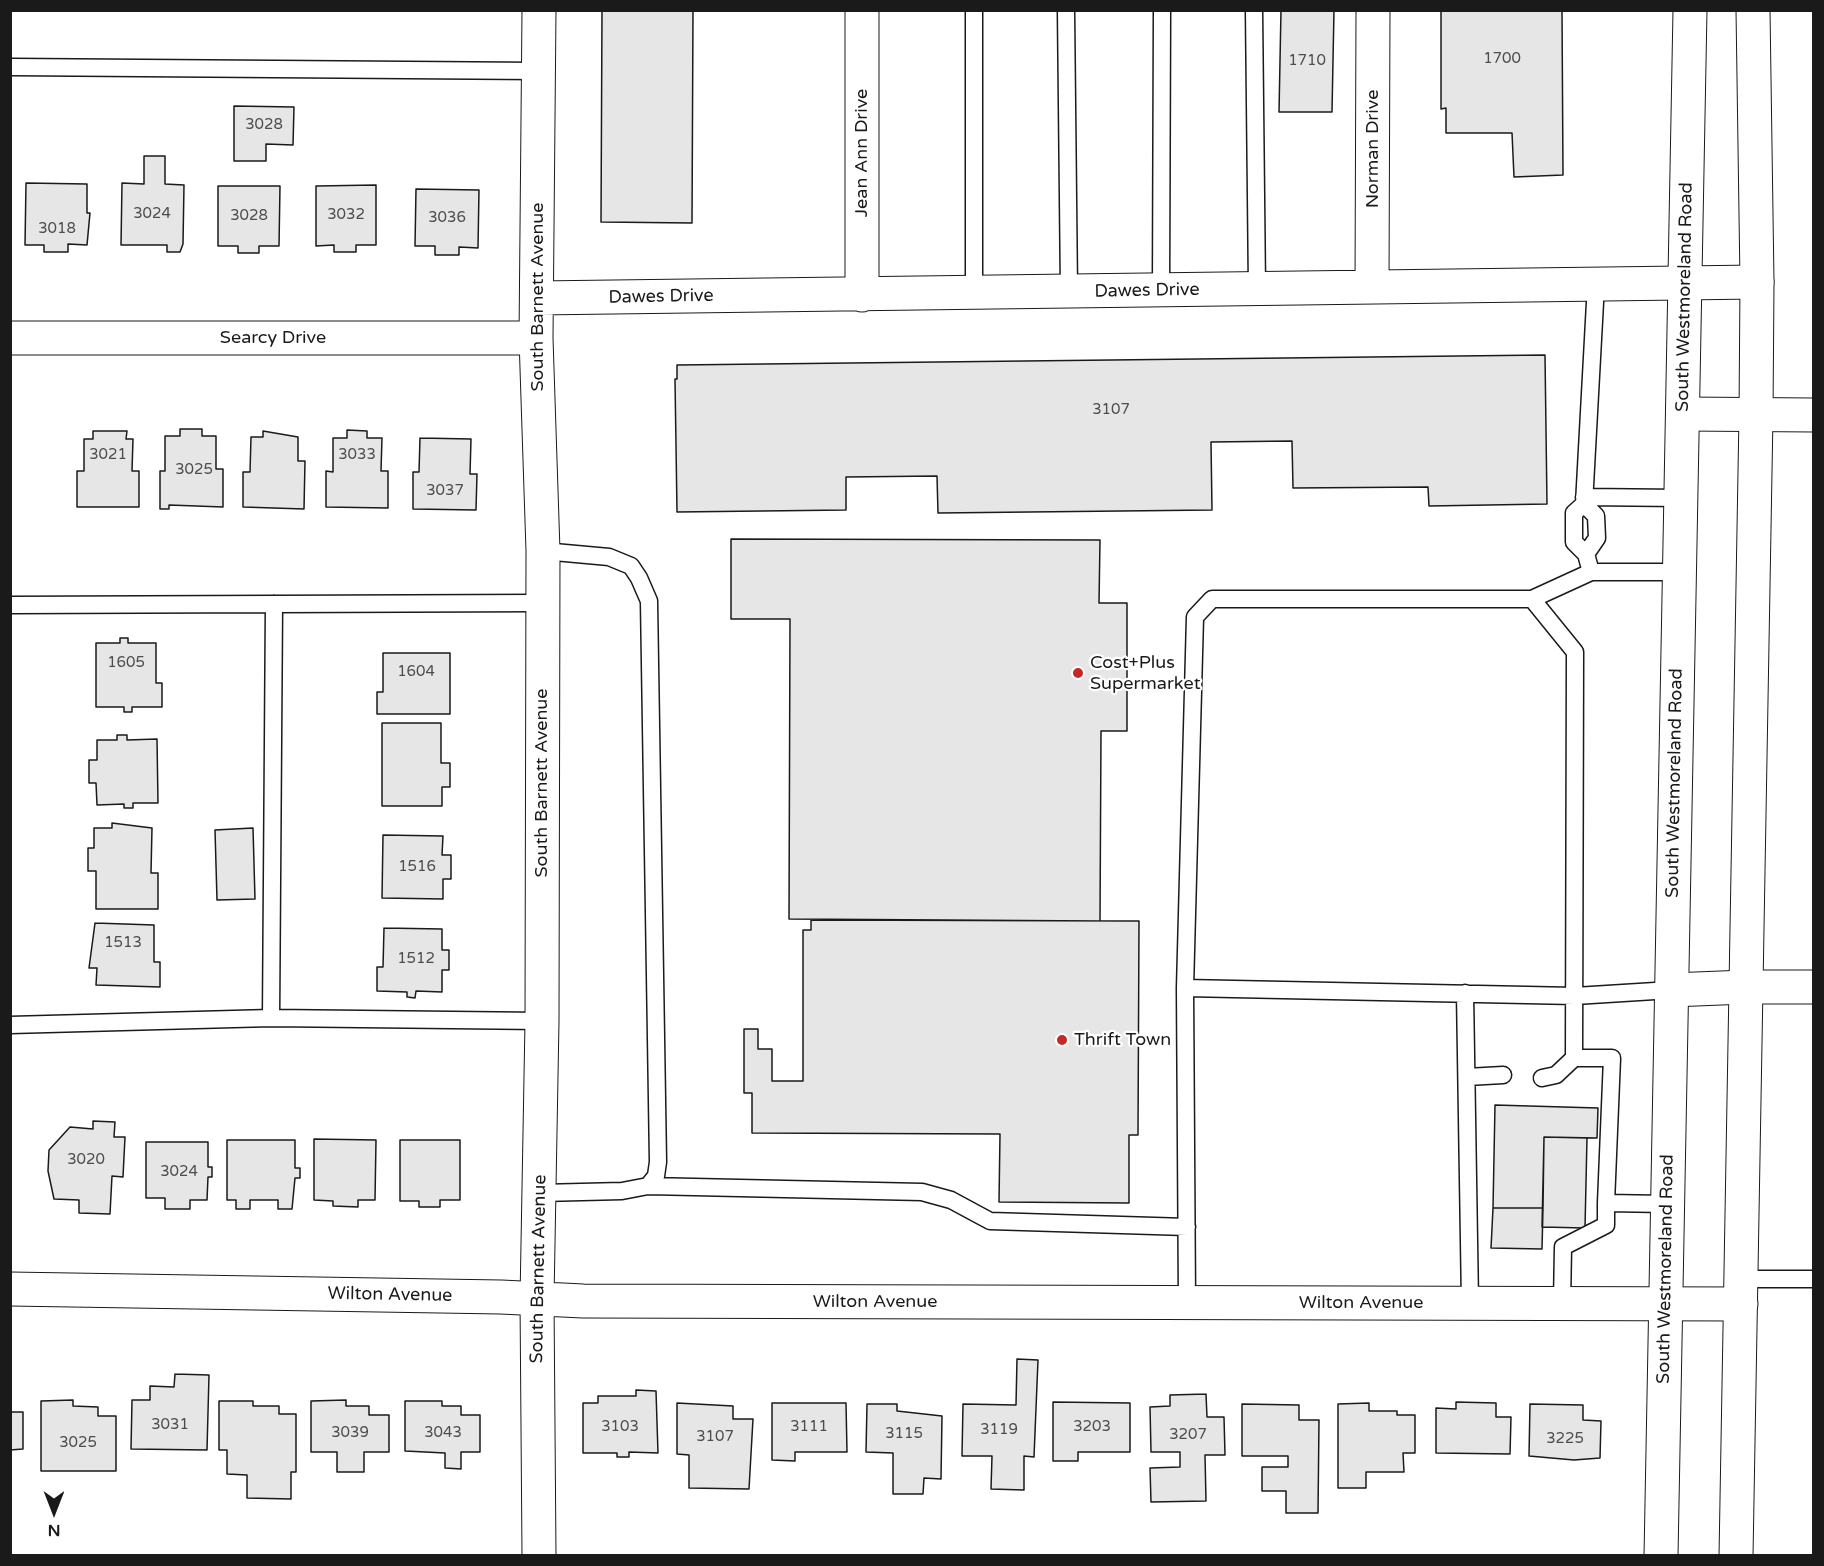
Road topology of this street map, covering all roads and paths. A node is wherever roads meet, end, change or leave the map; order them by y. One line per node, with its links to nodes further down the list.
1 (539, 10): 11 (street, South Barnett Avenue)
2 (862, 10): 20 (street, Jean Ann Drive)
3 (974, 10): 19 (lane)
4 (1066, 10): 18 (lane)
5 (1162, 10): 17 (lane)
6 (1254, 10): 16 (lane)
7 (1373, 10): 15 (street, Norman Drive)
8 (1690, 10): 13 (street, South Westmoreland Road)
9 (1753, 10): 12 (street)
10 (10, 67): 11 (lane)
11 (538, 71): 21 (street, South Barnett Avenue)
12 (1757, 282): 13 (street, Dawes Drive); 25 (street)
13 (1686, 283): 14 (street, Dawes Drive); 24 (street, South Westmoreland Road)
14 (1596, 284): 15 (street, Dawes Drive); 28 (lane)
15 (1372, 287): 16 (street, Dawes Drive)
16 (1257, 289): 17 (street, Dawes Drive)
17 (1161, 290): 18 (street, Dawes Drive)
18 (1069, 292): 19 (street, Dawes Drive)
19 (974, 293): 20 (street, Dawes Drive)
20 (862, 295): 21 (street, Dawes Drive)
21 (537, 298): 23 (street, South Barnett Avenue)
22 (10, 338): 23 (street, Searcy Drive)
23 (536, 338): 29 (street, South Barnett Avenue)
24 (1683, 414): 25 (street); 27 (street, South Westmoreland Road)
25 (1756, 415): 26 (street); 36 (street)
26 (1814, 415)
27 (1680, 498): 28 (lane); 31 (street, South Westmoreland Road)
28 (1584, 500): 30 (lane)
29 (543, 551): 33 (street, South Barnett Avenue); 49 (lane)
30 (1591, 572): 31 (lane); 32 (lane)
31 (1678, 572): 39 (street, South Westmoreland Road)
32 (1532, 599): 38 (lane); 41 (lane)
33 (541, 603): 34 (lane); 43 (street, South Barnett Avenue)
34 (274, 604): 35 (lane); 42 (lane)
35 (10, 605)
36 (1746, 987): 37 (street); 39 (street); 56 (street)
37 (1814, 987)
38 (1185, 988): 40 (lane); 53 (lane)
39 (1671, 990): 41 (lane); 52 (street, South Westmoreland Road)
40 (1465, 993): 41 (lane); 47 (lane)
41 (1575, 996): 45 (lane)
42 (271, 1018): 43 (lane); 44 (lane)
43 (542, 1021): 50 (street, South Barnett Avenue)
44 (10, 1025)
45 (1574, 1058): 48 (lane); 51 (lane)
46 (1503, 1075): 47 (lane)
47 (1467, 1077): 59 (lane)
48 (1542, 1078)
49 (648, 1186): 50 (lane); 53 (lane)
50 (541, 1193): 57 (street, South Barnett Avenue)
51 (1606, 1203): 52 (lane); 60 (lane)
52 (1667, 1204): 61 (street, South Westmoreland Road)
53 (1187, 1227): 58 (lane)
54 (1814, 1279): 56 (lane)
55 (10, 1289): 57 (street, Wilton Avenue)
56 (1741, 1291): 61 (street, Wilton Avenue); 64 (street)
57 (537, 1299): 58 (street, Wilton Avenue); 62 (street, South Barnett Avenue)
58 (1187, 1303): 59 (street, Wilton Avenue)
59 (1470, 1303): 60 (street, Wilton Avenue)
60 (1562, 1303): 61 (street, Wilton Avenue)
61 (1665, 1303): 63 (street, South Westmoreland Road)
62 (539, 1556)
63 (1661, 1556)
64 (1736, 1556)

